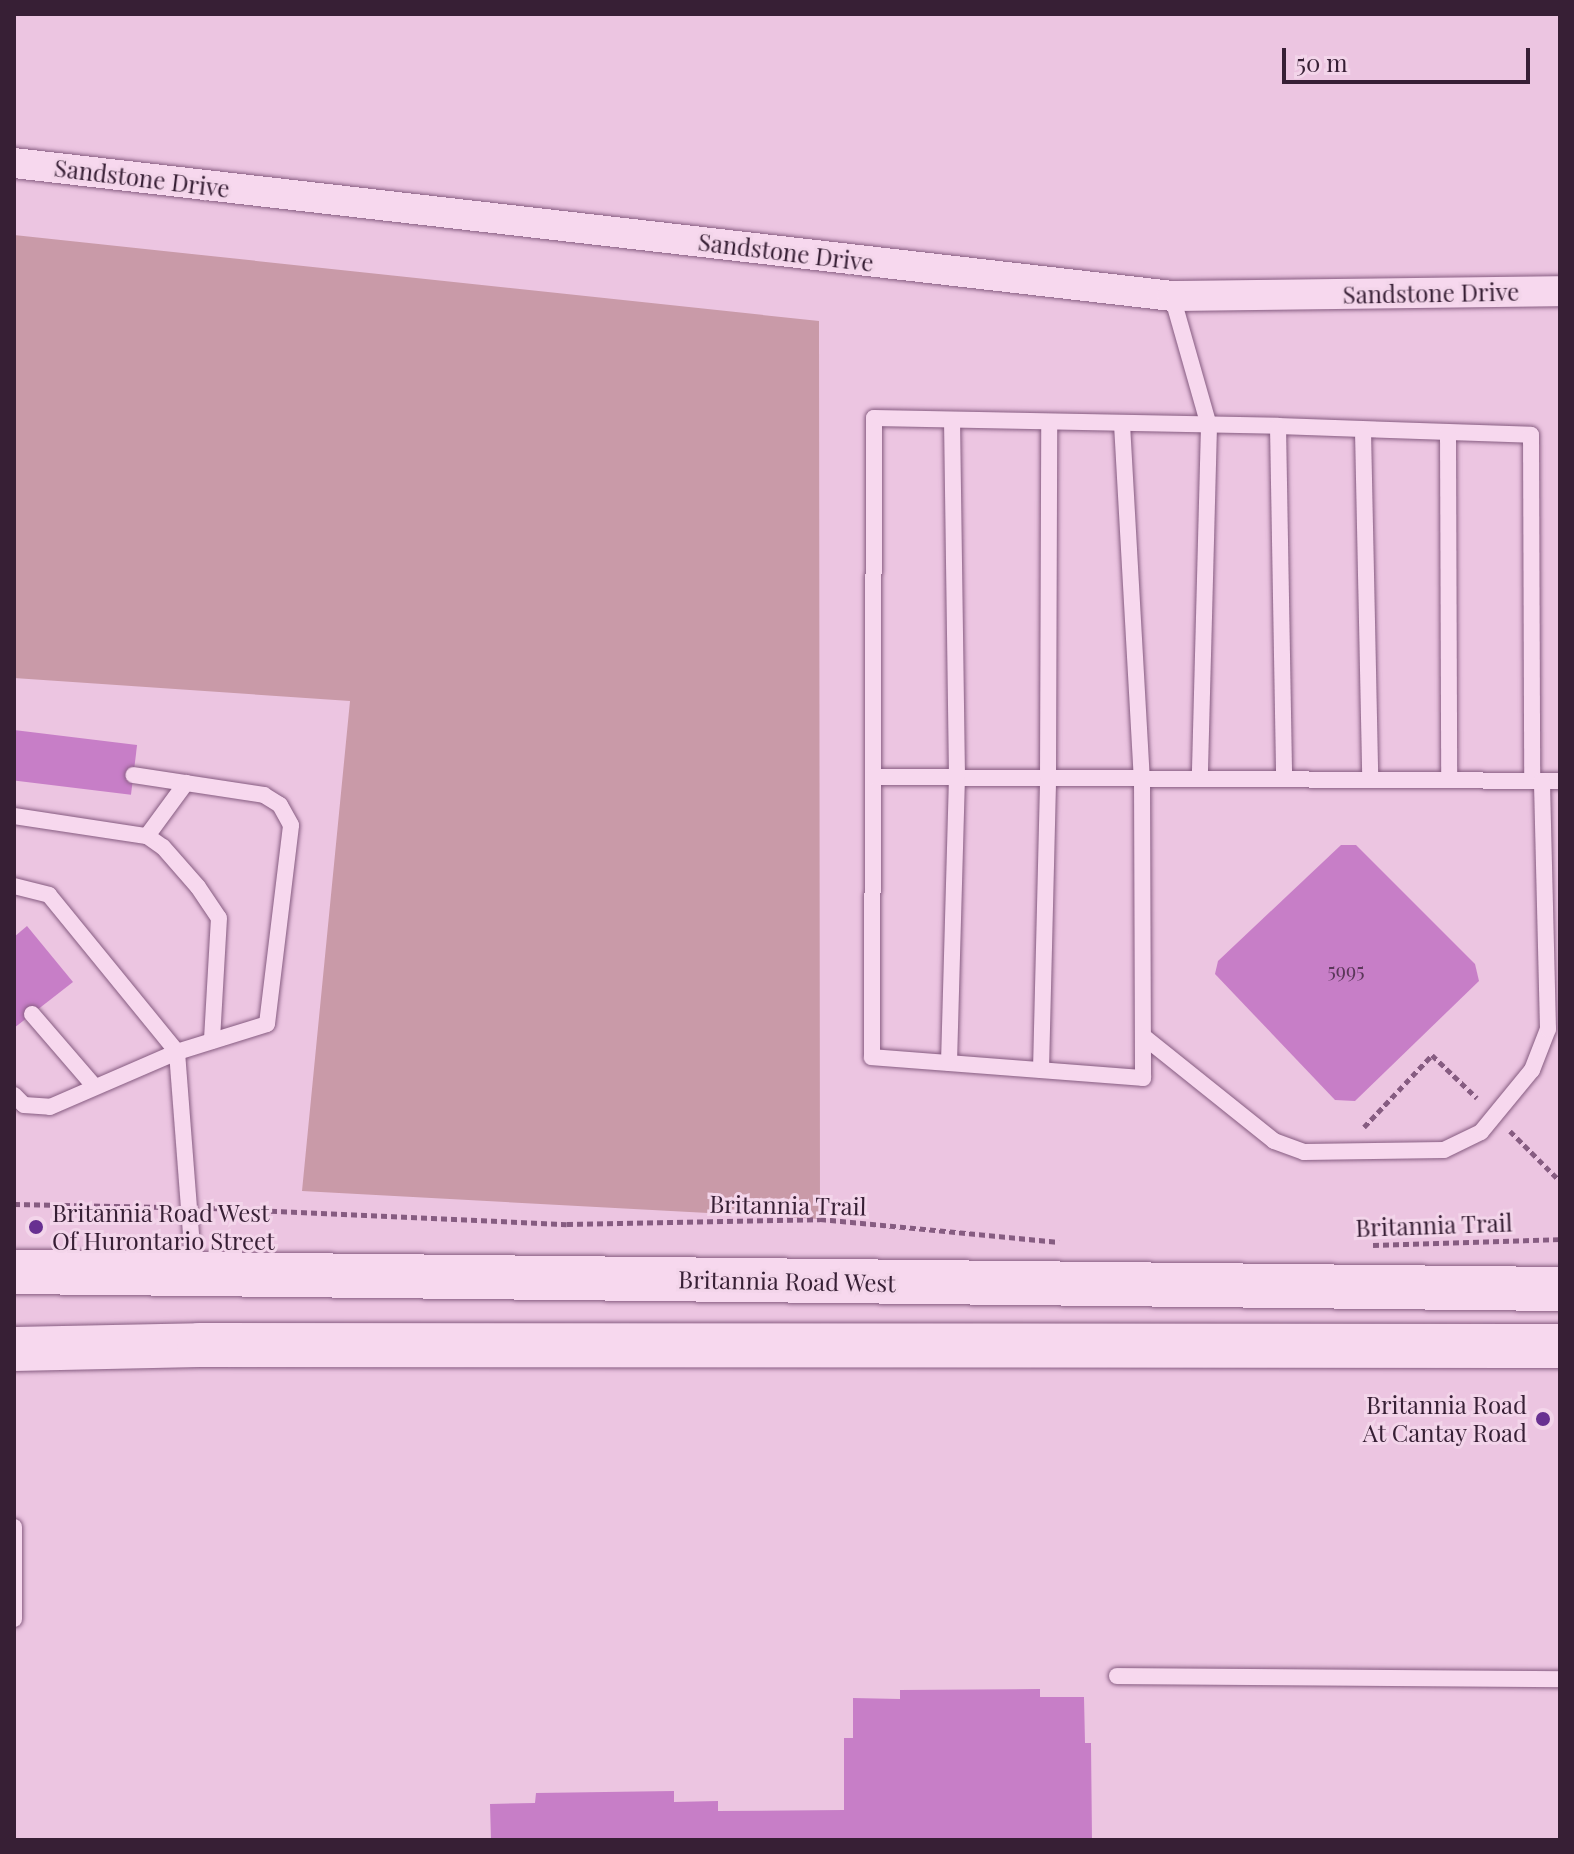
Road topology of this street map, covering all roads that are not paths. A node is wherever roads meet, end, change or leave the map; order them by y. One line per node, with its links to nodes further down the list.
1 (14, 163): 3 (street, Sandstone Drive)
2 (1560, 291): 3 (street, Sandstone Drive)
3 (1172, 296): 7 (lane)
4 (952, 420): 5 (lane); 12 (lane); 13 (lane)
5 (1049, 422): 6 (lane); 15 (lane)
6 (1122, 424): 7 (lane); 16 (lane)
7 (1209, 426): 8 (lane); 17 (lane)
8 (1278, 426): 9 (lane); 18 (lane)
9 (1363, 431): 10 (lane); 14 (lane)
10 (1448, 433): 19 (lane); 20 (lane)
11 (134, 775): 22 (lane)
12 (874, 777): 13 (lane); 30 (lane)
13 (957, 777): 15 (lane); 30 (lane)
14 (1370, 777): 18 (lane); 19 (lane)
15 (1048, 778): 16 (lane); 31 (lane)
16 (1142, 778): 17 (lane); 27 (lane)
17 (1200, 779): 18 (lane)
18 (1284, 779)
19 (1449, 780): 20 (lane)
20 (1537, 781): 21 (lane); 27 (lane)
21 (1560, 781)
22 (186, 783): 24 (lane); 28 (lane)
23 (14, 816): 24 (lane)
24 (147, 836): 28 (lane)
25 (14, 886): 29 (lane)
26 (32, 1014): 32 (lane)
27 (1143, 1036): 31 (lane)
28 (212, 1041): 29 (lane)
29 (177, 1052): 32 (lane); 35 (lane)
30 (949, 1063): 31 (lane)
31 (1041, 1070)
32 (95, 1087): 33 (lane)
33 (14, 1095)
34 (14, 1272): 35 (main road, Britannia Road West)
35 (195, 1274): 36 (main road, Britannia Road West)
36 (1560, 1289)
37 (1560, 1346): 38 (main road)
38 (14, 1349)
39 (14, 1527): 40 (lane)
40 (14, 1619)
41 (1117, 1676): 42 (lane)
42 (1560, 1679)

